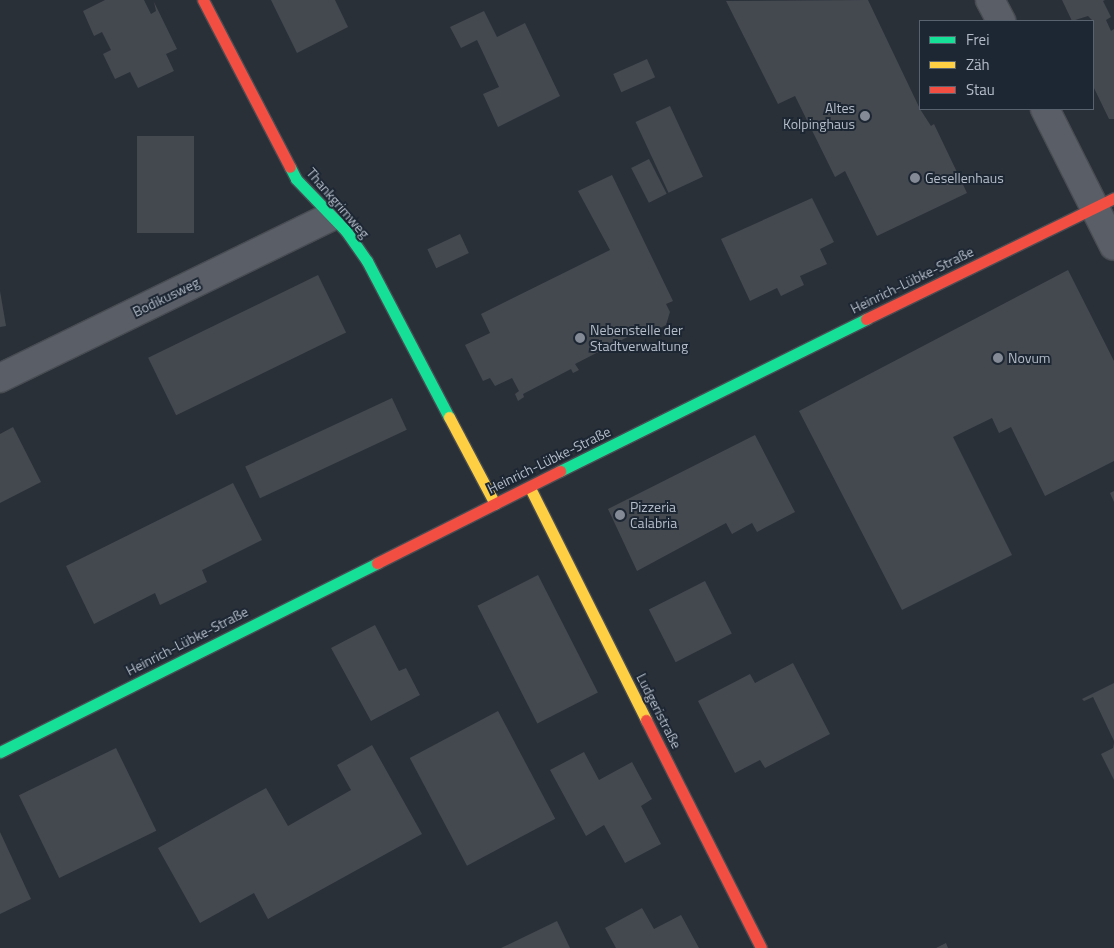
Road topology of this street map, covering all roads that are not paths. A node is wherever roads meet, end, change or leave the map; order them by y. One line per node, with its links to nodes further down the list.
1 (203, 0): 6 (street, Thankgrimweg)
2 (990, 0): 3 (street)
3 (1000, 20)
4 (1046, 110): 5 (street)
5 (1104, 203): 7 (street); 9 (street, Heinrich-Lübke-Straße)
6 (332, 216): 8 (street, Bodikusweg); 10 (street, Thankgrimweg)
7 (1114, 246)
8 (0, 378)
9 (530, 488): 10 (street, Heinrich-Lübke-Straße); 12 (street, Ludgeristraße)
10 (494, 504): 11 (street, Heinrich-Lübke-Straße)
11 (0, 752)
12 (761, 948)

